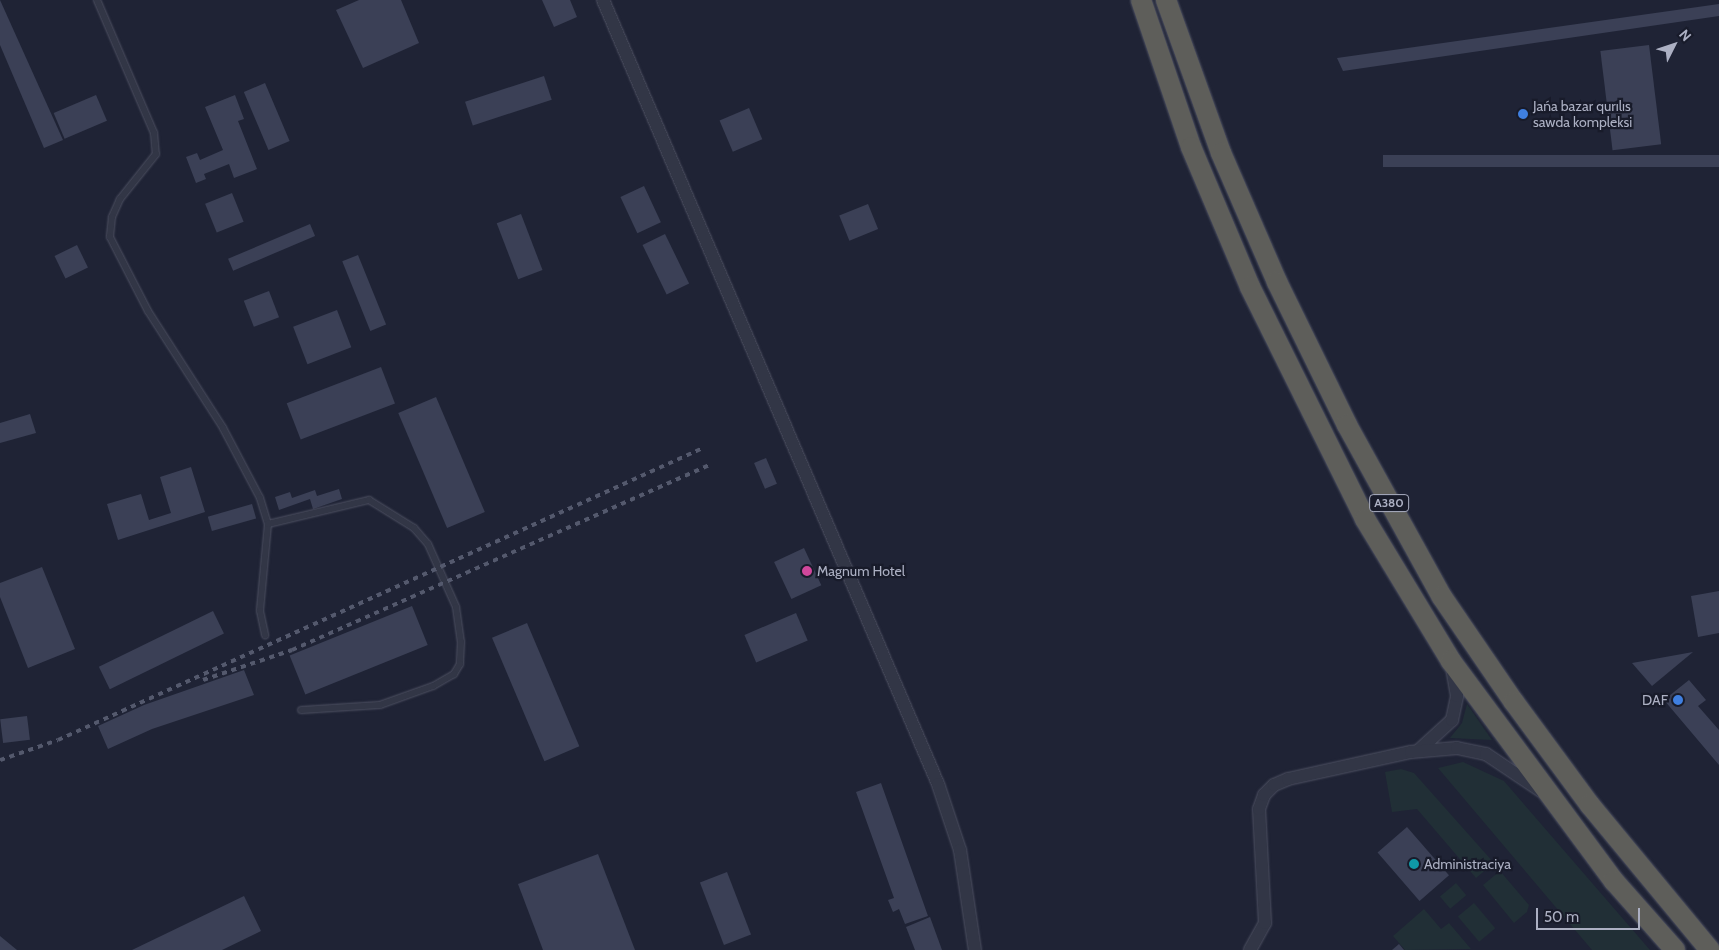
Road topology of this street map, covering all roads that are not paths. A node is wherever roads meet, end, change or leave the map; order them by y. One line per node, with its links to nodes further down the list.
1 (97, 0): 5 (lane)
2 (604, 0): 13 (street)
3 (1140, 0): 7 (highway, A380)
4 (1166, 0): 6 (highway, A380)
5 (268, 524): 8 (lane); 10 (lane)
6 (1414, 547): 7 (highway); 16 (highway, A380)
7 (1390, 561): 9 (highway, A380)
8 (264, 635)
9 (1451, 661): 11 (street); 12 (highway, A380)
10 (301, 710)
11 (1418, 751): 12 (street); 14 (street)
12 (1554, 801): 15 (highway, A380)
13 (975, 950)
14 (1250, 950)
15 (1675, 950)
16 (1710, 950)

